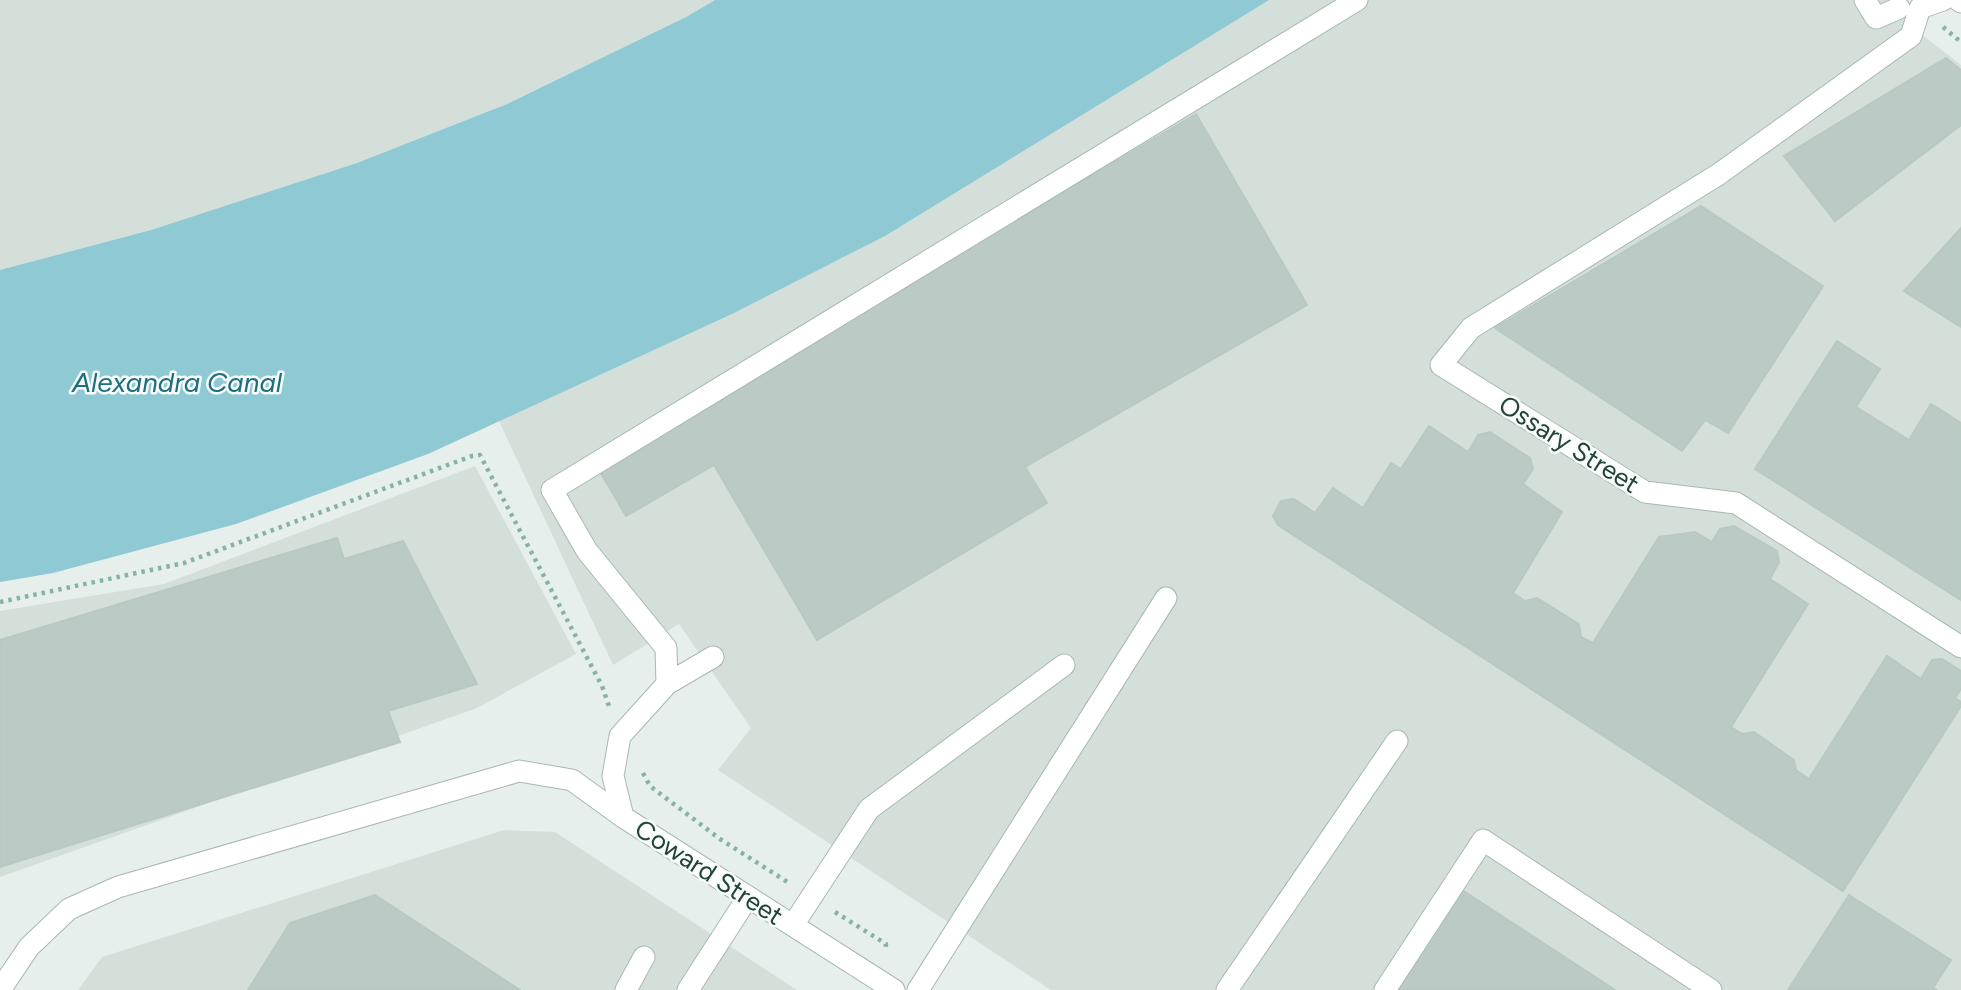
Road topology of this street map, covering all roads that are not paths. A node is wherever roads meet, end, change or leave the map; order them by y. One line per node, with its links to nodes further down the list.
1 (1357, 0): 9 (street)
2 (1865, 0): 4 (street)
3 (1943, 0): 4 (street)
4 (1910, 8): 6 (street, Ossary Street)
5 (1166, 598): 19 (street)
6 (1961, 647)
7 (713, 657): 9 (street)
8 (1064, 665): 13 (street)
9 (667, 684): 11 (street)
10 (1397, 741): 20 (street)
11 (623, 817): 12 (street, Coward Street); 15 (street, Coward Street)
12 (748, 897): 13 (street, Coward Street); 17 (street)
13 (793, 925): 18 (street, Coward Street)
14 (644, 957): 16 (street)
15 (0, 990)
16 (626, 990)
17 (688, 990)
18 (894, 990)
19 (918, 990)
20 (1227, 990)
21 (1385, 990): 22 (street)
22 (1711, 990)

